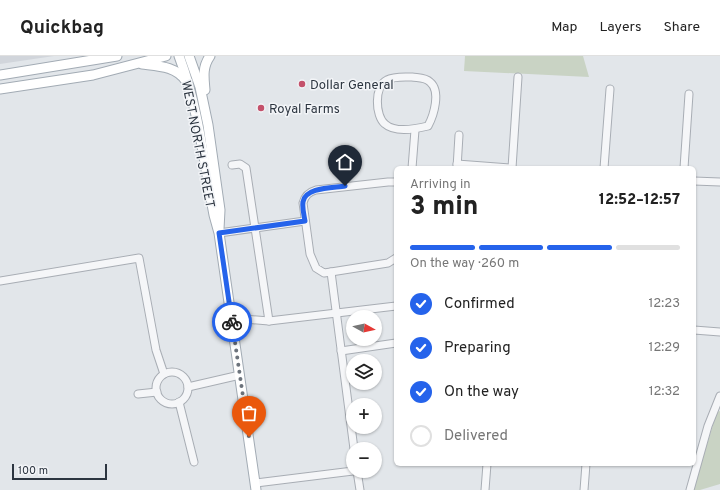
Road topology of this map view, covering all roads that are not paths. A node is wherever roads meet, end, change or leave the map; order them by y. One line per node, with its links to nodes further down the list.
1 (117, 56): 7 (main road)
2 (166, 56): 6 (main road)
3 (178, 56): 9 (main road, WEST NORTH STREET)
4 (189, 56): 13 (main road, WEST NORTH STREET)
5 (210, 56): 13 (main road)
6 (136, 64): 9 (main road); 10 (main road)
7 (0, 75)
8 (518, 78): 19 (street)
9 (189, 88): 27 (main road, WEST NORTH STREET)
10 (0, 89)
11 (610, 89): 20 (street)
12 (689, 94): 21 (street)
13 (206, 114): 27 (main road, WEST NORTH STREET)
14 (415, 130): 14 (street); 17 (street)
15 (459, 135): 18 (street)
16 (232, 165): 26 (street)
17 (412, 166)
18 (457, 166)
19 (511, 166)
20 (604, 166)
21 (684, 166)
22 (696, 181): 24 (street)
23 (394, 182): 25 (street)
24 (720, 182)
25 (305, 221): 26 (street); 29 (street)
26 (255, 228): 27 (street); 34 (street)
27 (219, 233): 33 (main road, WEST NORTH STREET)
28 (394, 259): 29 (street)
29 (331, 272): 32 (street)
30 (0, 281): 39 (street)
31 (394, 306): 32 (street)
32 (336, 314): 34 (street); 38 (street)
33 (231, 318): 34 (street); 40 (main road, WEST NORTH STREET)
34 (270, 321)
35 (696, 330): 36 (street)
36 (720, 332)
37 (394, 344): 38 (street)
38 (341, 351): 46 (street)
39 (164, 374): 41 (street); 42 (street)
40 (240, 375): 41 (street); 52 (main road, WEST NORTH STREET)
41 (188, 387): 45 (street)
42 (157, 392): 43 (street); 45 (street)
43 (138, 394)
44 (720, 396): 56 (street)
45 (180, 402): 47 (street)
46 (353, 442)
47 (194, 462)
48 (487, 466): 54 (street)
49 (586, 466): 55 (street)
50 (346, 472): 52 (street)
51 (358, 478): 53 (street)
52 (256, 486)
53 (360, 490)
54 (485, 490)
55 (584, 490)
56 (690, 490)

